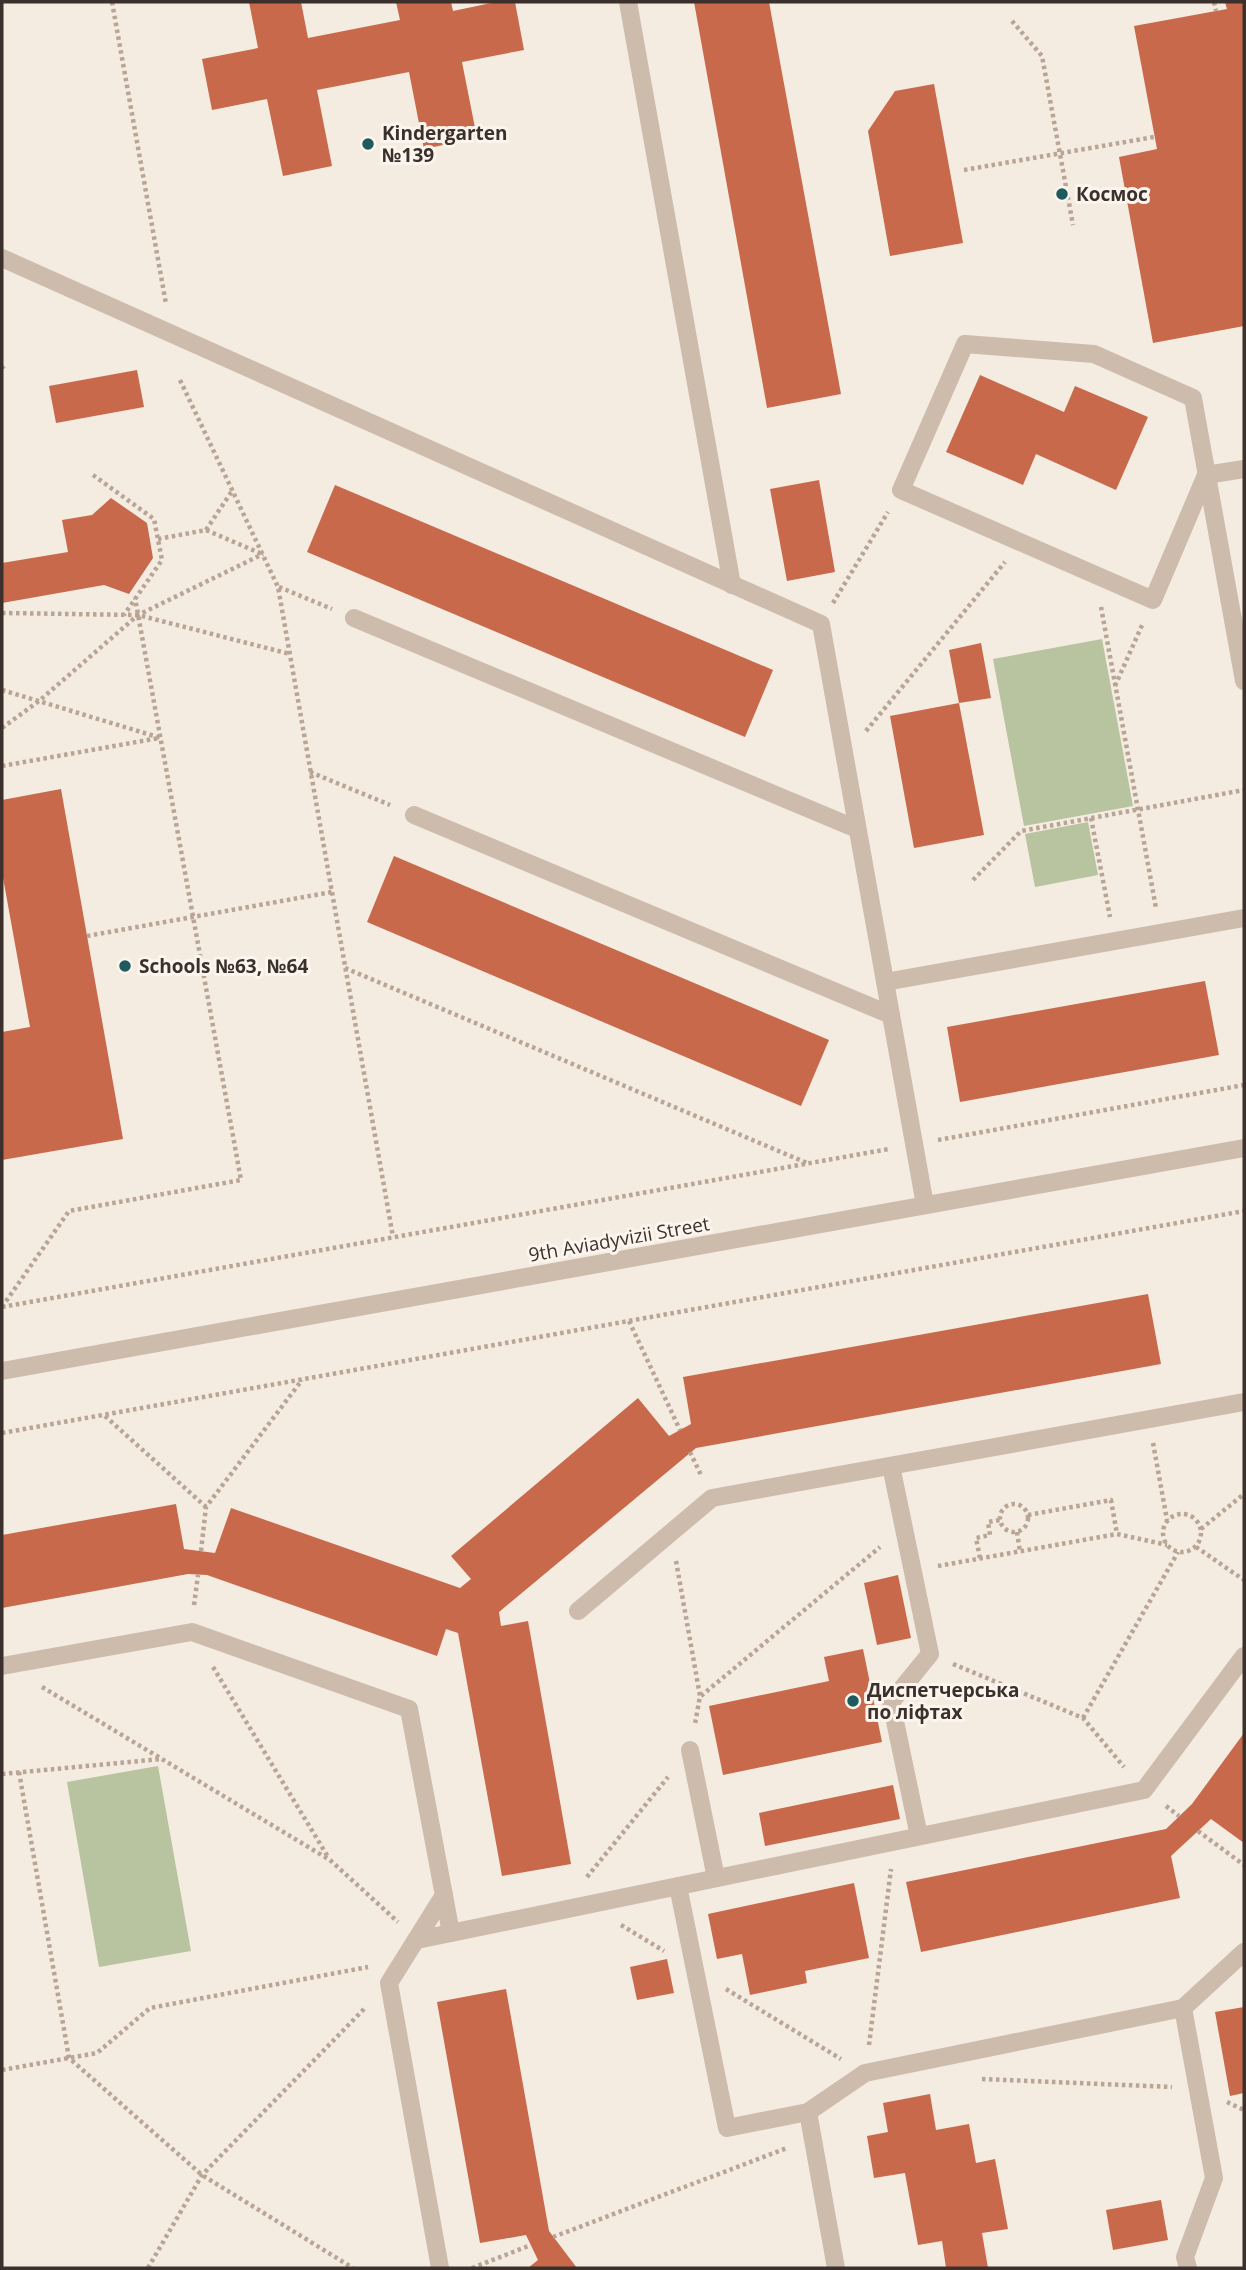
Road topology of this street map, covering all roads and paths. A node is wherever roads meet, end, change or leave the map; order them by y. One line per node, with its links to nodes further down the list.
1 (112, 2): 11 (path)
2 (628, 2): 23 (street)
3 (1214, 2): 4 (path)
4 (1216, 11)
5 (1012, 21): 7 (path)
6 (1154, 137): 7 (path)
7 (1060, 153): 8 (path); 9 (path)
8 (964, 170)
9 (1073, 225)
10 (2, 258): 11 (street)
11 (172, 334): 23 (street)
12 (180, 380): 17 (path)
13 (1244, 468): 15 (street)
14 (93, 475): 19 (path)
15 (1206, 475): 16 (street); 26 (street); 33 (street)
16 (901, 490): 20 (street); 31 (path)
17 (232, 491): 18 (path); 21 (path)
18 (206, 530): 19 (path); 21 (path)
19 (158, 539): 25 (path)
20 (1021, 542): 22 (street); 39 (path)
21 (263, 554): 24 (path); 29 (path)
22 (1095, 575): 26 (street); 34 (path)
23 (732, 585): 31 (street)
24 (278, 587): 30 (path); 32 (path)
25 (135, 598): 28 (path); 29 (path)
26 (1153, 600): 34 (path)
27 (2, 613): 28 (path)
28 (124, 615): 29 (path)
29 (138, 615): 32 (path); 36 (path); 38 (path)
30 (354, 618): 46 (street)
31 (821, 624): 39 (street)
32 (290, 654): 41 (path)
33 (1244, 681)
34 (1115, 686): 43 (path)
35 (2, 690): 36 (path)
36 (40, 701): 37 (path); 38 (path)
37 (2, 728)
38 (161, 738): 40 (path); 49 (path)
39 (844, 756): 46 (street)
40 (2, 766)
41 (310, 772): 44 (path); 48 (path)
42 (1244, 790): 43 (path)
43 (1138, 809): 45 (path); 51 (path)
44 (414, 815): 56 (street)
45 (1091, 818): 47 (path); 53 (path)
46 (858, 830): 55 (street)
47 (973, 880)
48 (332, 892): 49 (path); 54 (path)
49 (193, 917): 52 (path); 64 (path)
50 (1244, 918): 51 (street)
51 (1161, 933): 53 (street)
52 (87, 936)
53 (1114, 941): 55 (street)
54 (345, 968): 60 (path); 63 (path)
55 (885, 982): 56 (street)
56 (891, 1015): 58 (street)
57 (1244, 1085): 58 (path)
58 (914, 1144): 60 (path); 61 (street)
59 (1244, 1148): 61 (street, 9th Aviadyvizii Street)
60 (808, 1163): 63 (path)
61 (925, 1205): 66 (street, 9th Aviadyvizii Street)
62 (1244, 1211): 65 (path)
63 (393, 1237): 64 (path)
64 (2, 1307)
65 (629, 1321): 67 (path); 71 (path)
66 (2, 1371)
67 (302, 1380): 69 (path); 75 (path)
68 (1244, 1402): 70 (street)
69 (104, 1415): 72 (path); 75 (path)
70 (1149, 1420): 73 (street); 78 (path)
71 (680, 1430)
72 (2, 1433)
73 (891, 1466): 79 (street); 81 (street)
74 (1244, 1494): 80 (path)
75 (206, 1507): 86 (path)
76 (1028, 1515): 77 (path); 82 (path); 83 (path)
77 (1000, 1520): 82 (path); 89 (path)
78 (1167, 1521): 80 (path); 84 (path)
79 (904, 1528): 81 (path); 90 (street)
80 (1201, 1529): 85 (path)
81 (671, 1532): 92 (street)
82 (1017, 1532): 87 (path)
83 (1117, 1534): 84 (path); 87 (path)
84 (1167, 1545): 88 (path)
85 (1196, 1547): 88 (path); 91 (path)
86 (201, 1551)
87 (1020, 1552): 89 (path)
88 (1178, 1552): 97 (path)
89 (980, 1559): 90 (path)
90 (913, 1571): 94 (street)
91 (1244, 1580)
92 (578, 1611)
93 (192, 1632): 96 (street); 106 (path); 110 (street)
94 (930, 1654): 97 (path); 104 (street)
95 (1244, 1656): 102 (street)
96 (4, 1665): 99 (path)
97 (1083, 1718): 102 (path)
98 (690, 1750): 108 (street); 111 (path)
99 (162, 1759): 100 (path); 106 (path)
100 (19, 1772): 101 (path); 118 (path)
101 (2, 1774)
102 (1144, 1790): 104 (street)
103 (1198, 1831): 107 (path)
104 (919, 1836): 105 (street)
105 (895, 1841): 108 (street); 120 (path)
106 (330, 1860): 113 (path)
107 (1244, 1865)
108 (716, 1878): 109 (street)
109 (678, 1886): 111 (street); 123 (street)
110 (444, 1895): 112 (street); 113 (street)
111 (560, 1910): 112 (street)
112 (451, 1933): 113 (street)
113 (417, 1940): 115 (street)
114 (1244, 1952): 117 (street)
115 (404, 1960): 116 (street); 118 (path)
116 (389, 1983): 125 (path); 130 (street)
117 (1183, 2008): 120 (street); 122 (street)
118 (69, 2058): 119 (path); 125 (path)
119 (2, 2070)
120 (865, 2073): 123 (street)
121 (976, 2078): 122 (path)
122 (1198, 2088): 133 (street)
123 (808, 2112): 124 (street)
124 (813, 2138): 126 (path); 132 (street)
125 (202, 2175): 128 (path); 129 (path)
126 (553, 2237)
127 (531, 2245): 131 (path)
128 (148, 2268)
129 (353, 2268)
130 (440, 2268)
131 (472, 2268)
132 (836, 2268)
133 (1188, 2268)

